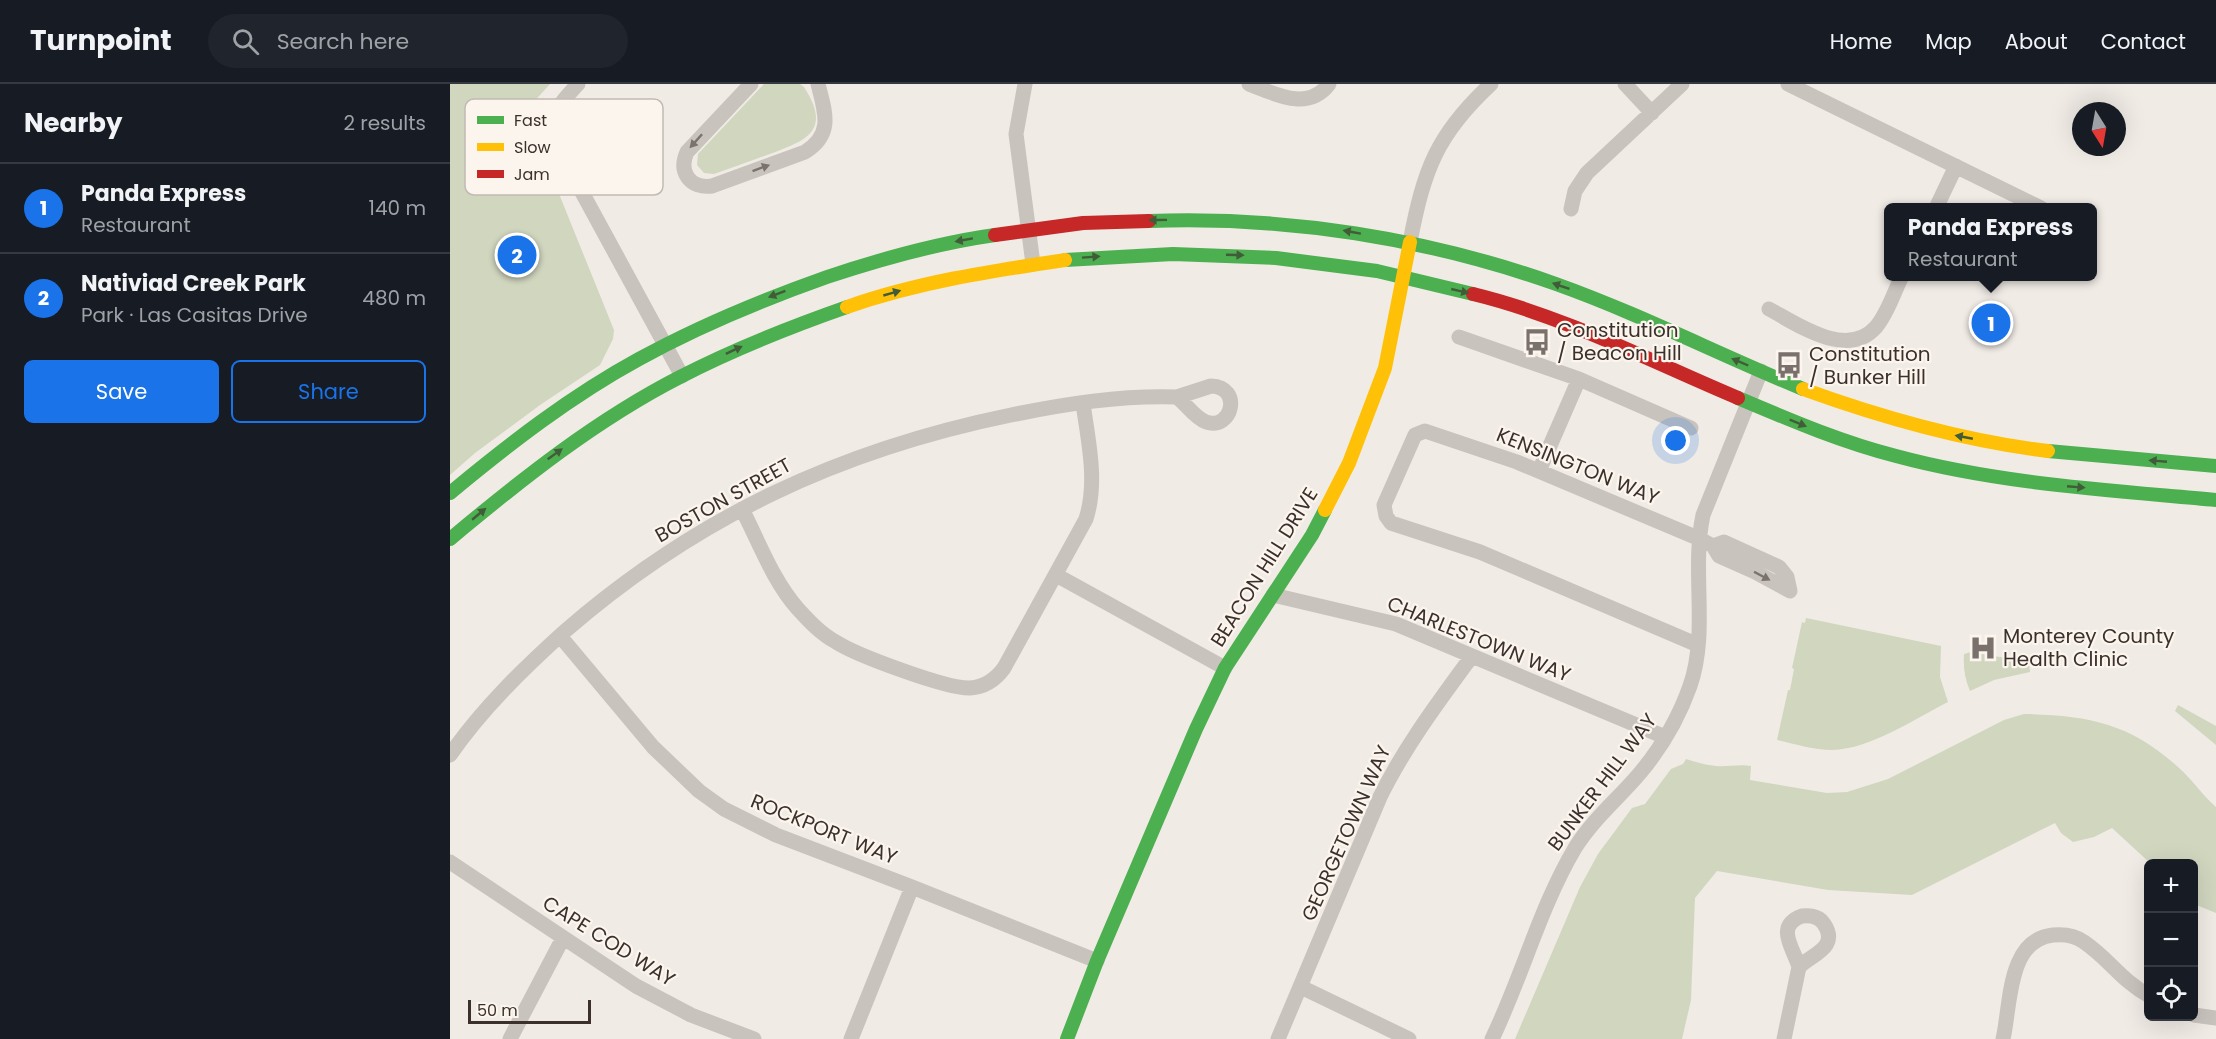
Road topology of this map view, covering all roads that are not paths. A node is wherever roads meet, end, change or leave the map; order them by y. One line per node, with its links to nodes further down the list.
1 (578, 84): 11 (street)
2 (751, 84): 3 (street, one-way to 3)
3 (818, 84)
4 (1025, 84): 18 (street)
5 (1249, 84): 6 (street)
6 (1329, 84)
7 (1491, 84): 19 (street, BEACON HILL DRIVE)
8 (1625, 84): 12 (street)
9 (1682, 84): 12 (street)
10 (1788, 84): 13 (street)
11 (564, 99)
12 (1652, 113): 17 (street)
13 (1956, 166): 15 (street); 16 (street)
14 (583, 195): 25 (street)
15 (1938, 203)
16 (2033, 203)
17 (1571, 210)
18 (1028, 229): 19 (main road, one-way to 18); 20 (street); 25 (main road, one-way to 25)
19 (1410, 243): 21 (main road, BEACON HILL DRIVE); 26 (main road, one-way to 19)
20 (1032, 264): 21 (main road, one-way to 21); 27 (main road, one-way to 20)
21 (1404, 277): 31 (main road, one-way to 31); 42 (main road, BEACON HILL DRIVE)
22 (1899, 281): 23 (street)
23 (1769, 309)
24 (1458, 337): 28 (street)
25 (665, 345): 27 (street); 35 (main road)
26 (1761, 371): 31 (street, BUNKER HILL WAY); 33 (main road, one-way to 26)
27 (682, 376): 39 (main road, one-way to 27)
28 (1579, 379): 32 (street); 34 (street)
29 (1177, 397): 30 (street, BOSTON STREET)
30 (1083, 403): 37 (street, BOSTON STREET); 41 (street)
31 (1748, 403): 36 (main road, one-way to 36); 38 (street, BUNKER HILL WAY)
32 (1691, 428)
33 (2216, 466)
34 (1539, 471): 38 (street, KENSINGTON WAY); 44 (street, KENSINGTON WAY)
35 (450, 493)
36 (2216, 500)
37 (742, 509): 41 (street); 43 (street, BOSTON STREET)
38 (1700, 538): 40 (street, KENSINGTON WAY); 44 (street, BUNKER HILL WAY)
39 (450, 539)
40 (1713, 546): 40 (street, KENSINGTON WAY, one-way to 40)
41 (1056, 575): 46 (street)
42 (1273, 595): 45 (street, CHARLESTOWN WAY); 46 (main road, BEACON HILL DRIVE)
43 (560, 636): 48 (street, BOSTON STREET); 50 (street, ROCKPORT WAY)
44 (1698, 645): 47 (street, BUNKER HILL WAY)
45 (1472, 656): 47 (street, CHARLESTOWN WAY); 54 (street, GEORGETOWN WAY)
46 (1225, 668): 52 (main road, BEACON HILL DRIVE)
47 (1665, 738): 64 (street, BUNKER HILL WAY)
48 (450, 754)
49 (450, 862): 51 (street, CAPE COD WAY)
50 (912, 887): 52 (street, ROCKPORT WAY); 60 (street)
51 (563, 938): 58 (street); 59 (street, CAPE COD WAY)
52 (1097, 961): 61 (main road, BEACON HILL DRIVE)
53 (1798, 968): 65 (street)
54 (1301, 987): 62 (street, GEORGETOWN WAY); 63 (street)
55 (2144, 992): 66 (street)
56 (2198, 1016): 57 (street)
57 (2216, 1018)
58 (510, 1039)
59 (754, 1039)
60 (851, 1039)
61 (1067, 1039)
62 (1278, 1039)
63 (1409, 1039)
64 (1492, 1039)
65 (1784, 1039)
66 (2003, 1039)

